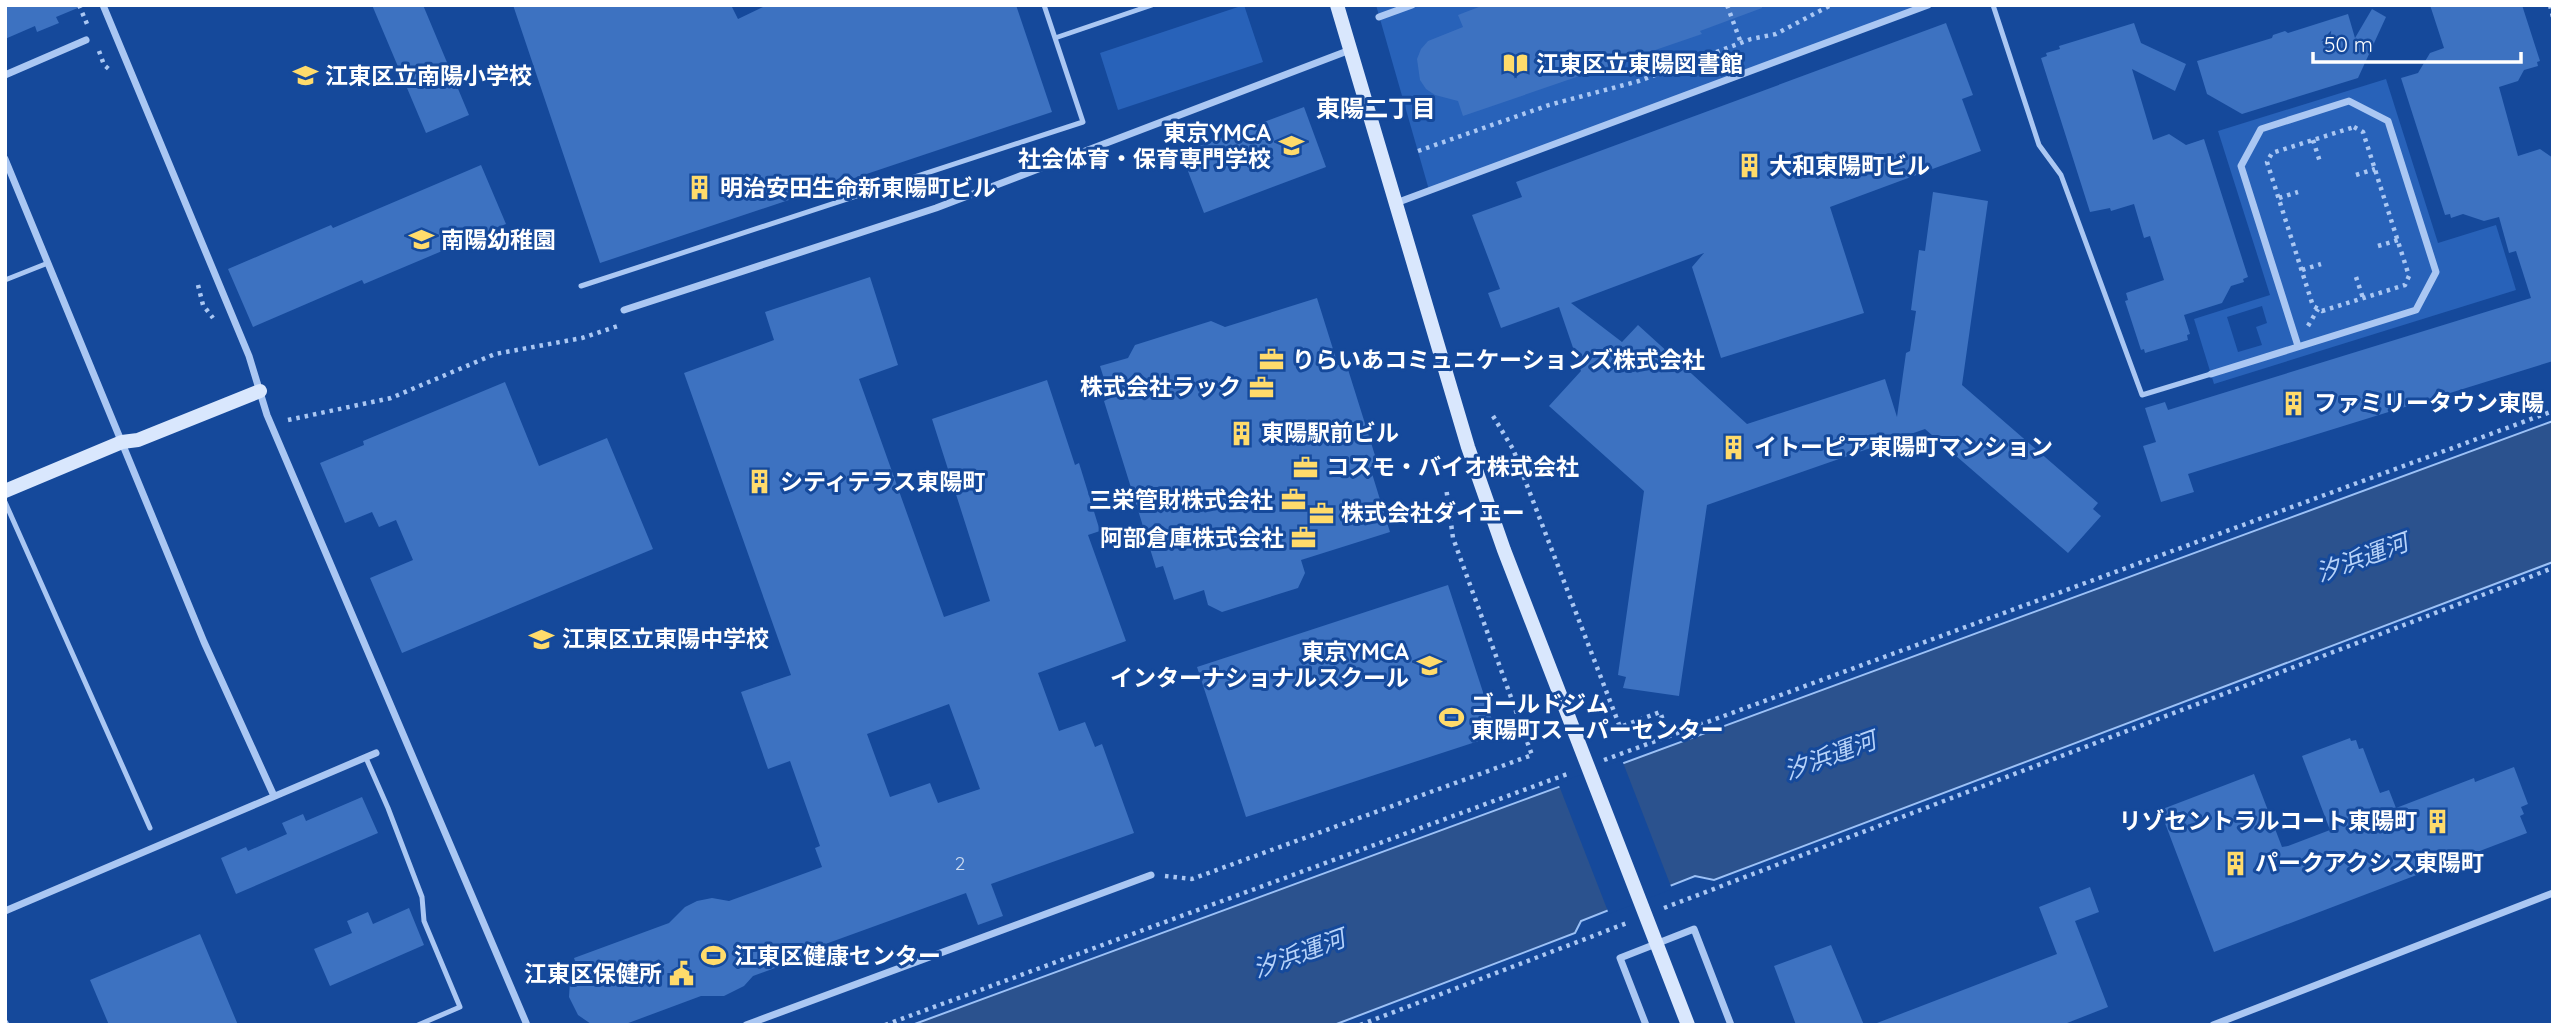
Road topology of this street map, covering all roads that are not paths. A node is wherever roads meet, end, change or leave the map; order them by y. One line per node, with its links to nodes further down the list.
1 (103, 5): 21 (street)
2 (1044, 5): 9 (lane)
3 (1152, 5): 9 (lane)
4 (1336, 5): 11 (street)
5 (1412, 5): 8 (street)
6 (1928, 5): 14 (street)
7 (1993, 5): 20 (lane)
8 (1379, 17)
9 (1055, 38): 17 (lane)
10 (86, 40): 12 (street)
11 (1350, 50): 14 (street); 18 (street)
12 (5, 75)
13 (5, 159): 15 (street)
14 (1396, 203): 36 (street)
15 (48, 263): 16 (lane); 22 (street)
16 (5, 280)
17 (581, 286)
18 (624, 310)
19 (2298, 346): 19 (street); 20 (street)
20 (2211, 374)
21 (260, 391): 22 (street); 33 (street)
22 (122, 442): 23 (street); 27 (street)
23 (5, 491)
24 (5, 502): 28 (lane)
25 (376, 753): 26 (street)
26 (366, 758): 27 (street); 32 (lane)
27 (274, 796): 31 (street)
28 (150, 828)
29 (1151, 874): 34 (street)
30 (2553, 893): 38 (street)
31 (5, 911)
32 (418, 1025)
33 (527, 1025)
34 (746, 1025)
35 (1646, 1025): 37 (street)
36 (1688, 1025)
37 (1731, 1025)
38 (2213, 1025)

